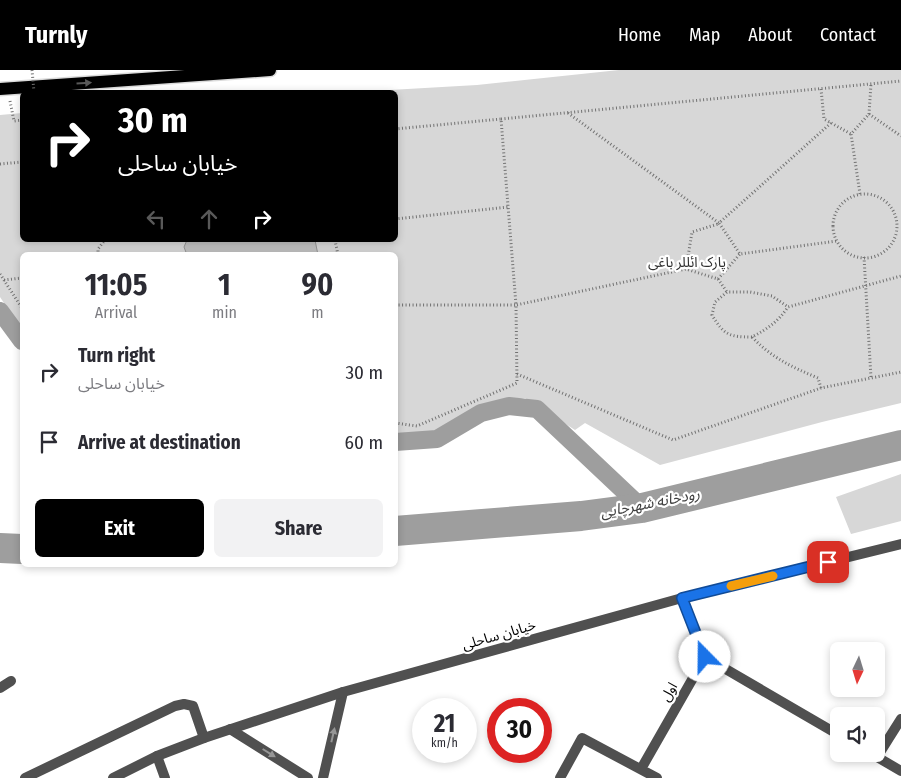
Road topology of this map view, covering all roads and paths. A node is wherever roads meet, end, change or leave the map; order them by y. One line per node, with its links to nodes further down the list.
1 (32, 70): 7 (path, bridge)
2 (270, 70): 5 (main road, one-way to 2)
3 (901, 81): 4 (path)
4 (871, 84): 6 (path); 9 (path)
5 (4, 88): 11 (path)
6 (821, 89): 8 (path); 12 (path)
7 (34, 90)
8 (568, 113): 10 (path); 22 (path)
9 (869, 114): 14 (path); 15 (path)
10 (501, 119): 13 (path); 19 (path)
11 (20, 120)
12 (831, 123): 14 (path); 22 (path)
13 (398, 129)
14 (851, 134): 18 (path)
15 (901, 136)
16 (20, 162): 17 (path)
17 (0, 164)
18 (860, 194): 21 (path); 23 (path)
19 (508, 207): 20 (path); 36 (path)
20 (398, 219)
21 (899, 220): 25 (path)
22 (719, 223): 24 (path); 26 (path)
23 (837, 241): 24 (path); 25 (path)
24 (740, 254): 30 (path)
25 (864, 257): 32 (path)
26 (686, 269): 30 (path); 36 (path)
27 (0, 274): 31 (path)
28 (901, 276): 32 (path)
29 (20, 278): 31 (path)
30 (718, 279): 33 (path)
31 (4, 280): 34 (path)
32 (865, 284): 37 (path); 41 (path)
33 (727, 292): 37 (path); 38 (path)
34 (20, 305)
35 (398, 305): 36 (path)
36 (516, 305): 40 (path)
37 (788, 306): 38 (path)
38 (752, 337): 42 (path)
39 (901, 372): 41 (path)
40 (517, 374): 42 (path); 43 (path)
41 (871, 378): 42 (path)
42 (821, 388)
43 (398, 423)
44 (901, 544): 45 (street, خیابان ساحلی)
45 (682, 598): 46 (street); 49 (street, خیابان ساحلی)
46 (705, 657): 52 (street); 57 (street, اول)
47 (11, 681): 48 (street)
48 (0, 688)
49 (343, 692): 51 (street, خیابان ساحلی); 63 (street, one-way to 49)
50 (901, 719): 54 (street)
51 (230, 729): 53 (street, خیابان ساحلی); 62 (street, one-way to 62)
52 (830, 730)
53 (204, 738): 55 (street, خیابان ساحلی); 59 (street)
54 (885, 740)
55 (157, 756): 60 (street, خیابان ساحلی); 61 (street)
56 (885, 762): 58 (street)
57 (641, 769): 64 (street); 65 (street)
58 (901, 771)
59 (24, 778)
60 (113, 778)
61 (165, 778)
62 (308, 778)
63 (323, 778)
64 (560, 778)
65 (657, 778)

